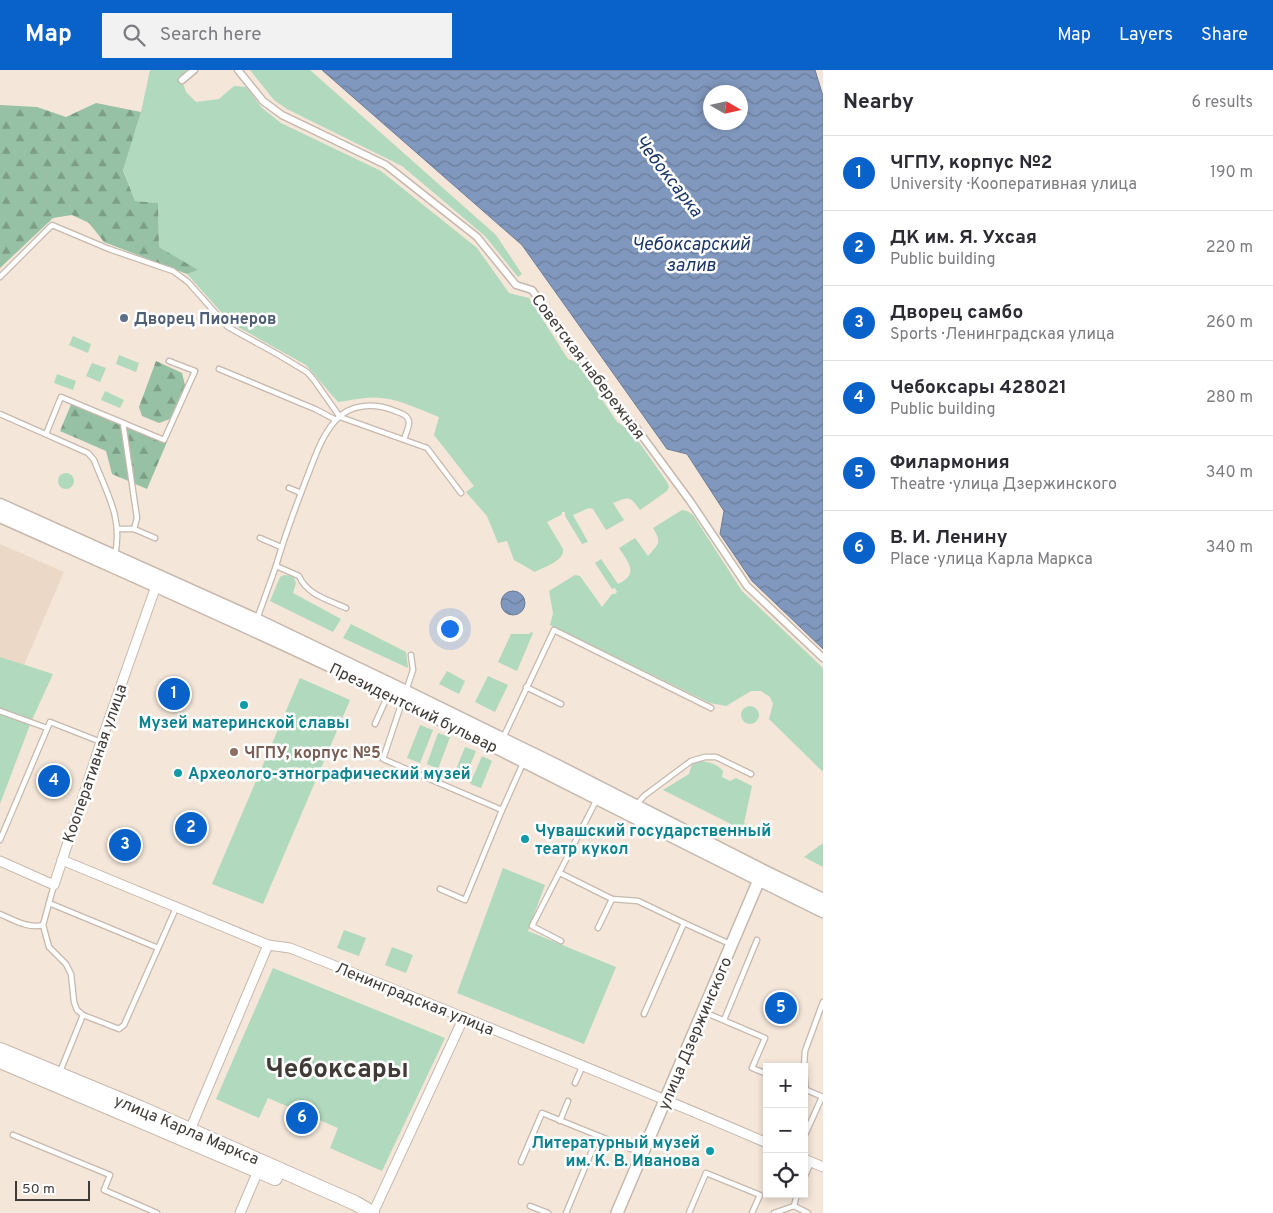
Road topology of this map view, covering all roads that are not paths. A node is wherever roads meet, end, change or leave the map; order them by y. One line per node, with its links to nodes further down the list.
1 (194, 70): 3 (street)
2 (238, 70): 28 (street, Советская набережная)
3 (182, 80)
4 (0, 277): 8 (lane)
5 (169, 361): 9 (lane)
6 (219, 369): 8 (lane)
7 (0, 414): 10 (lane)
8 (338, 418): 11 (lane); 13 (lane); 14 (lane)
9 (123, 423): 10 (lane); 18 (lane)
10 (46, 434): 17 (lane)
11 (404, 437)
12 (289, 488): 13 (lane)
13 (301, 493): 21 (lane)
14 (461, 493)
15 (0, 504): 22 (main road, Президентский бульвар)
16 (0, 516): 22 (main road, Президентский бульвар)
17 (118, 529): 18 (lane); 22 (lane)
18 (134, 529): 19 (lane)
19 (155, 538)
20 (260, 538): 21 (lane)
21 (282, 546): 23 (lane)
22 (112, 561): 24 (main road, Президентский бульвар)
23 (276, 566): 25 (lane); 26 (lane)
24 (158, 582): 26 (main road, Президентский бульвар); 37 (street, Кооперативная улица)
25 (346, 608)
26 (254, 625): 30 (main road, Президентский бульвар); 31 (main road, Президентский бульвар)
27 (411, 655): 31 (lane)
28 (823, 658)
29 (526, 687): 32 (lane); 33 (lane); 38 (lane)
30 (389, 694): 31 (main road, Президентский бульвар); 35 (lane)
31 (404, 696): 38 (main road, Президентский бульвар); 42 (lane)
32 (561, 704)
33 (711, 708)
34 (0, 711): 36 (lane)
35 (375, 724)
36 (47, 728): 37 (lane); 45 (lane)
37 (101, 742): 47 (street, Кооперативная улица)
38 (500, 744): 39 (main road, Президентский бульвар); 41 (main road, Президентский бульвар)
39 (524, 761): 41 (main road, Президентский бульвар); 42 (lane)
40 (751, 774): 43 (lane)
41 (600, 793): 43 (main road, Президентский бульвар); 49 (lane)
42 (502, 810): 52 (lane)
43 (634, 810): 50 (main road, Президентский бульвар)
44 (0, 823): 45 (lane)
45 (6, 825): 46 (lane)
46 (0, 840)
47 (62, 860): 51 (street, Кооперативная улица); 56 (street, Ленинградская улица)
48 (0, 861): 51 (street)
49 (560, 873): 53 (lane); 63 (lane)
50 (761, 876): 54 (main road, Президентский бульвар); 57 (main road, Президентский бульвар); 65 (street, улица Дзержинского)
51 (54, 885): 55 (lane)
52 (440, 889)
53 (612, 899): 59 (lane); 61 (lane)
54 (823, 900)
55 (49, 903): 60 (lane); 66 (lane)
56 (176, 908): 64 (street, Ленинградская улица); 66 (lane)
57 (823, 911)
58 (0, 914): 60 (lane)
59 (684, 923): 65 (lane); 69 (lane)
60 (43, 925): 70 (lane)
61 (598, 928)
62 (757, 940): 72 (lane)
63 (561, 941)
64 (268, 945): 71 (street, Ленинградская улица); 86 (street)
65 (731, 945): 68 (street, улица Дзержинского)
66 (158, 948): 70 (lane)
67 (823, 1002): 75 (lane)
68 (703, 1011): 72 (lane); 82 (street, улица Дзержинского)
69 (644, 1014)
70 (83, 1015): 78 (lane)
71 (464, 1017): 76 (street, Ленинградская улица); 101 (street)
72 (724, 1020): 77 (lane)
73 (0, 1050): 78 (main road, улица Карла Маркса)
74 (0, 1061): 94 (main road, улица Карла Маркса)
75 (804, 1063)
76 (583, 1065): 79 (lane); 82 (street, Ленинградская улица)
77 (763, 1072)
78 (59, 1075): 86 (main road, улица Карла Маркса)
79 (575, 1083)
80 (808, 1091): 81 (lane)
81 (822, 1097): 85 (lane)
82 (665, 1099): 89 (street, Ленинградская улица); 90 (street, улица Дзержинского)
83 (568, 1101): 84 (lane)
84 (560, 1121): 88 (lane); 92 (lane)
85 (808, 1128)
86 (190, 1130): 101 (main road, улица Карла Маркса)
87 (13, 1136): 98 (lane)
88 (598, 1136): 90 (lane); 103 (lane)
89 (763, 1141)
90 (642, 1154): 104 (street, улица Дзержинского)
91 (808, 1160): 93 (street)
92 (522, 1162)
93 (823, 1167)
94 (258, 1171): 99 (street); 100 (main road, улица Карла Маркса)
95 (796, 1198): 97 (lane)
96 (530, 1206): 102 (lane)
97 (794, 1206): 107 (lane); 108 (lane)
98 (156, 1213)
99 (240, 1213)
100 (356, 1213)
101 (372, 1213)
102 (548, 1213)
103 (566, 1213)
104 (617, 1213)
105 (689, 1213): 106 (lane)
106 (752, 1213)
107 (774, 1213)
108 (808, 1213)

